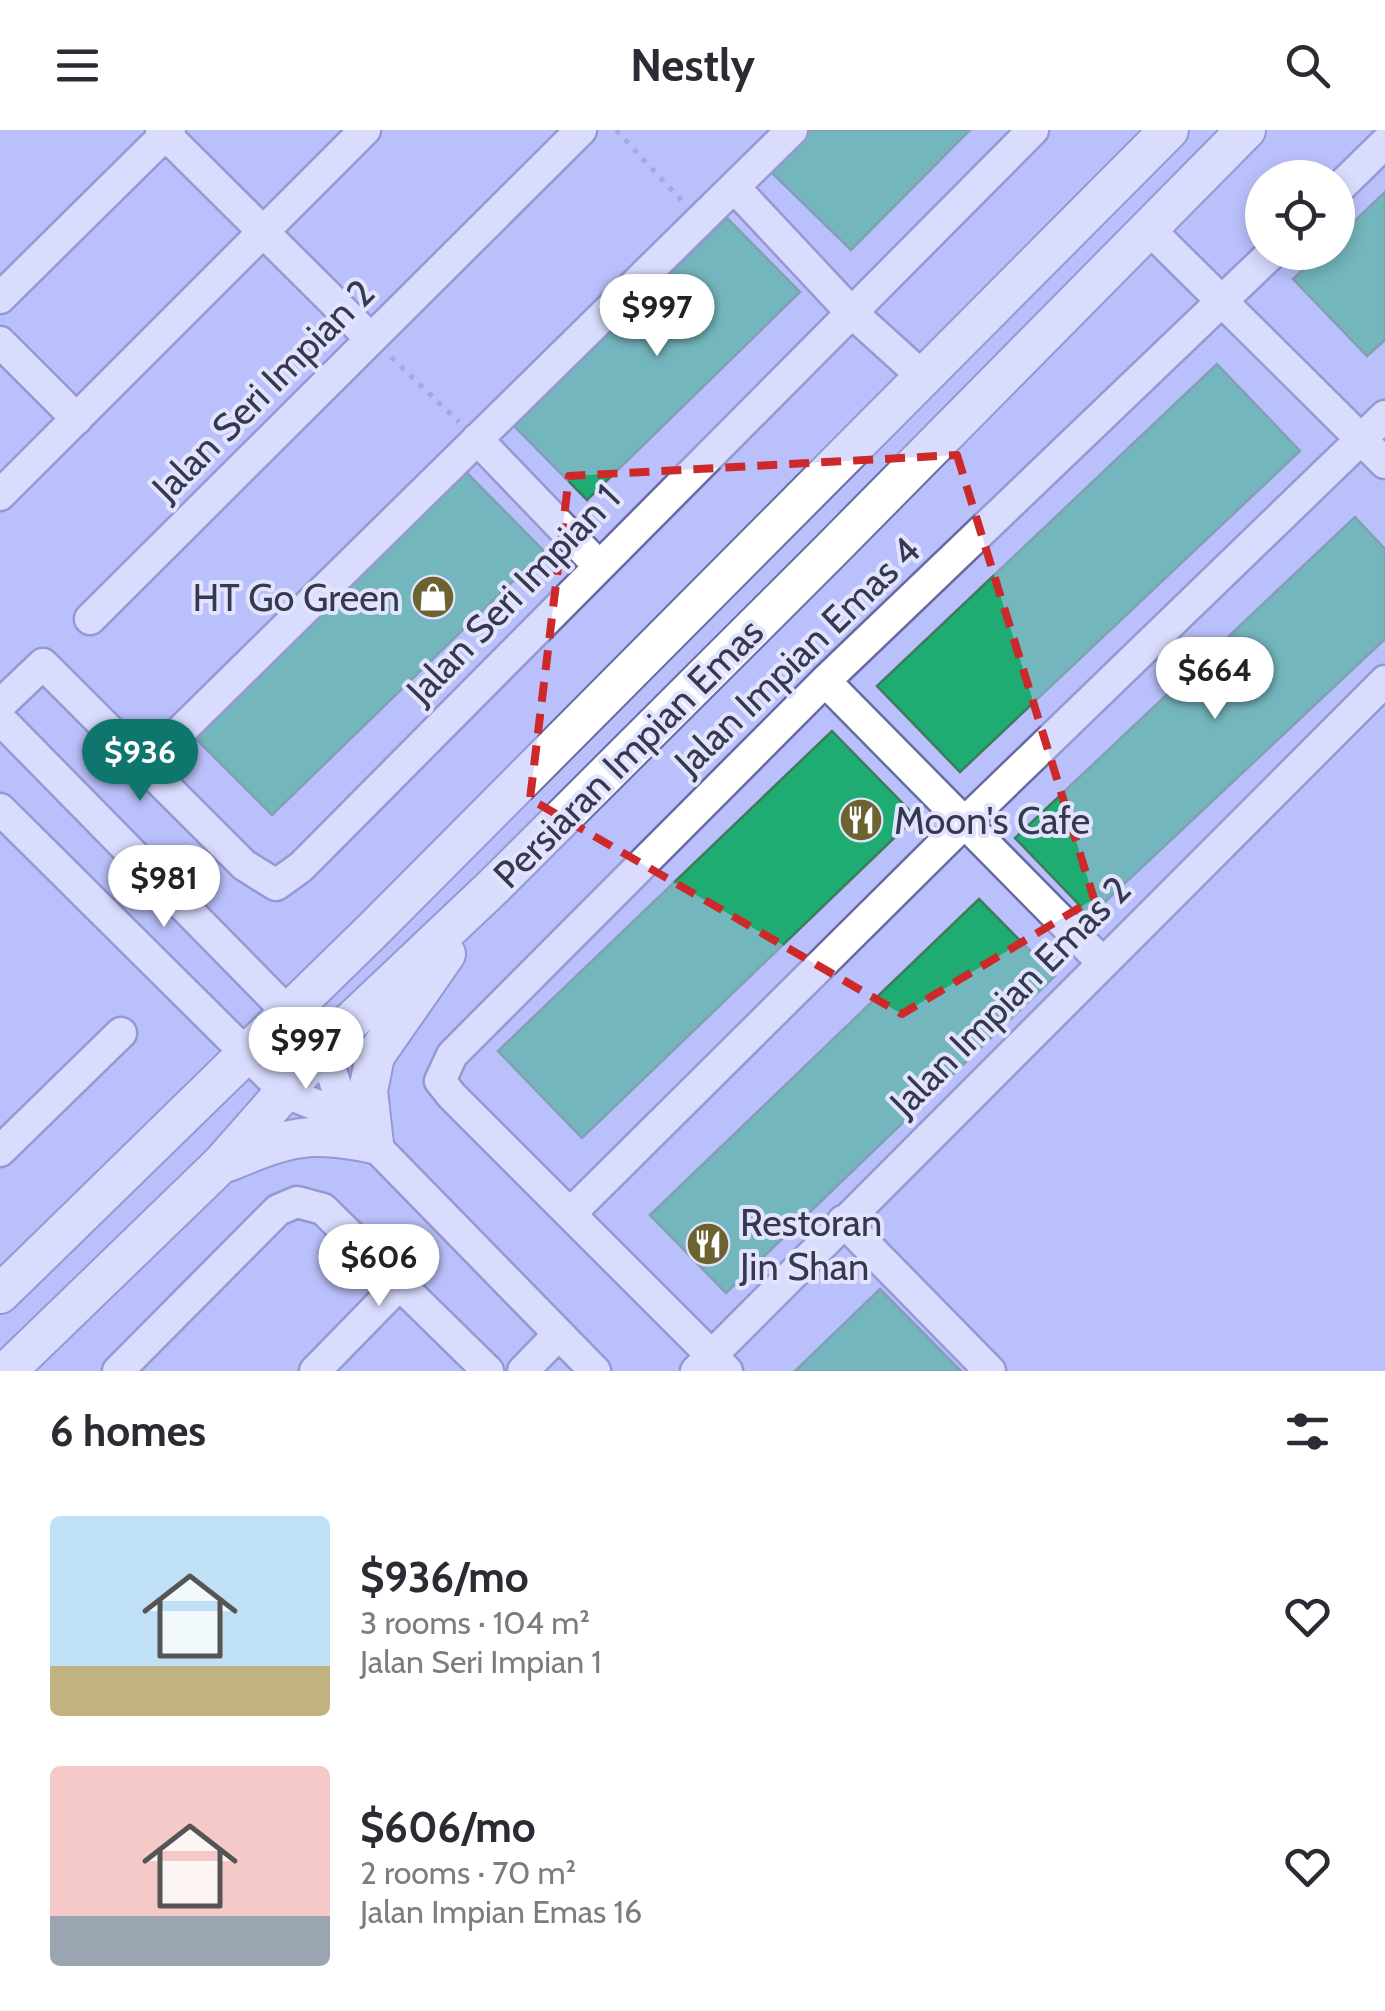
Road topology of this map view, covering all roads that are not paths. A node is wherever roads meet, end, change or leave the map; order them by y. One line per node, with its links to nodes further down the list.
1 (366, 130): 12 (street)
2 (581, 130): 17 (street, Jalan Seri Impian 2)
3 (792, 130): 10 (street)
4 (1033, 130): 16 (street, Jalan Seri Impian 1)
5 (1169, 130): 19 (main road, Persiaran Impian Emas)
6 (1246, 130): 11 (main road, Persiaran Impian Emas)
7 (166, 132): 12 (street); 14 (street)
8 (1385, 143): 9 (street)
9 (1355, 173)
10 (734, 187): 16 (street); 22 (street)
11 (1149, 229): 15 (street); 35 (main road, Persiaran Impian Emas)
12 (262, 233): 17 (street); 21 (street)
13 (1255, 270): 15 (street, Jalan Impian Emas 4)
14 (0, 298)
15 (1224, 301): 23 (street); 28 (street, Jalan Impian Emas 4)
16 (850, 310): 19 (street); 26 (street, Jalan Seri Impian 1)
17 (370, 338): 27 (street, Jalan Seri Impian 2)
18 (0, 342): 21 (street)
19 (923, 376): 37 (main road, Persiaran Impian Emas)
20 (1385, 416): 23 (street)
21 (77, 418): 25 (street)
22 (477, 438): 26 (street); 32 (street)
23 (1362, 440): 24 (street); 34 (street)
24 (1385, 463)
25 (0, 495)
26 (597, 564): 32 (street, Jalan Seri Impian 1)
27 (90, 619)
28 (825, 682): 34 (street); 46 (street, Jalan Impian Emas 4)
29 (1385, 682): 36 (street, Jalan Impian Emas 2)
30 (0, 705): 32 (street, Jalan Seri Impian 1)
31 (0, 719): 37 (street)
32 (145, 766)
33 (0, 809): 40 (street)
34 (963, 824): 36 (street); 46 (street)
35 (493, 887): 39 (main road, Persiaran Impian Emas); 43 (main road)
36 (1101, 961): 47 (street, Jalan Impian Emas 2)
37 (288, 1012): 39 (street); 40 (main road, Persiaran Impian Emas)
38 (121, 1033): 44 (street)
39 (323, 1048): 41 (main road, Persiaran Impian Emas); 42 (street)
40 (246, 1054): 41 (street); 49 (main road, Persiaran Impian Emas)
41 (286, 1093): 42 (street); 45 (main road, Persiaran Impian Emas)
42 (346, 1117): 43 (street)
43 (374, 1144): 45 (main road); 50 (street)
44 (0, 1151)
45 (221, 1164): 52 (main road, Persiaran Impian Emas)
46 (571, 1213): 51 (street)
47 (843, 1220): 51 (street, Jalan Impian Emas 2); 58 (street)
48 (398, 1286): 53 (street); 54 (street); 55 (street)
49 (0, 1294)
50 (558, 1335): 56 (street); 57 (street)
51 (711, 1366)
52 (7, 1371)
53 (118, 1371)
54 (316, 1371)
55 (488, 1371)
56 (523, 1371)
57 (595, 1371)
58 (990, 1371)

